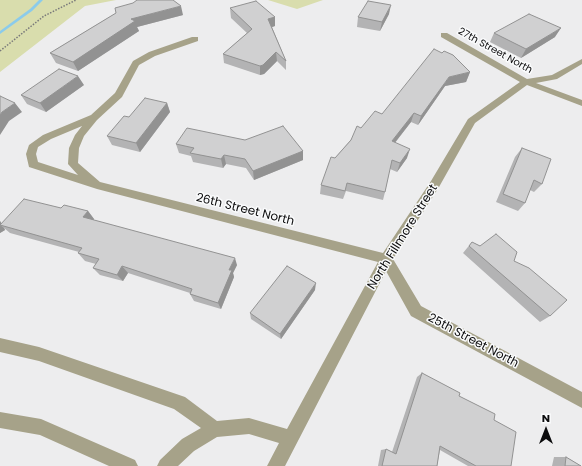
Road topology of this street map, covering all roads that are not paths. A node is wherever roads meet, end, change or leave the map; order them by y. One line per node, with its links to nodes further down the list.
1 (444, 35): 4 (street, 27th Street North)
2 (195, 39): 6 (street, 26th Street North)
3 (582, 62): 4 (street, North Fillmore Street)
4 (526, 82): 5 (street, 27th Street North); 8 (street, North Fillmore Street)
5 (582, 103)
6 (94, 118): 7 (street, 26th Street North); 7 (street, 26th Street North)
7 (97, 185): 8 (street, 26th Street North)
8 (386, 259): 10 (street, 25th Street North); 13 (street, North Fillmore Street)
9 (0, 345): 12 (street)
10 (582, 400)
11 (0, 420): 14 (street)
12 (216, 429): 13 (street); 15 (street)
13 (291, 438): 16 (street, North Fillmore Street)
14 (129, 466)
15 (166, 466)
16 (276, 466)

